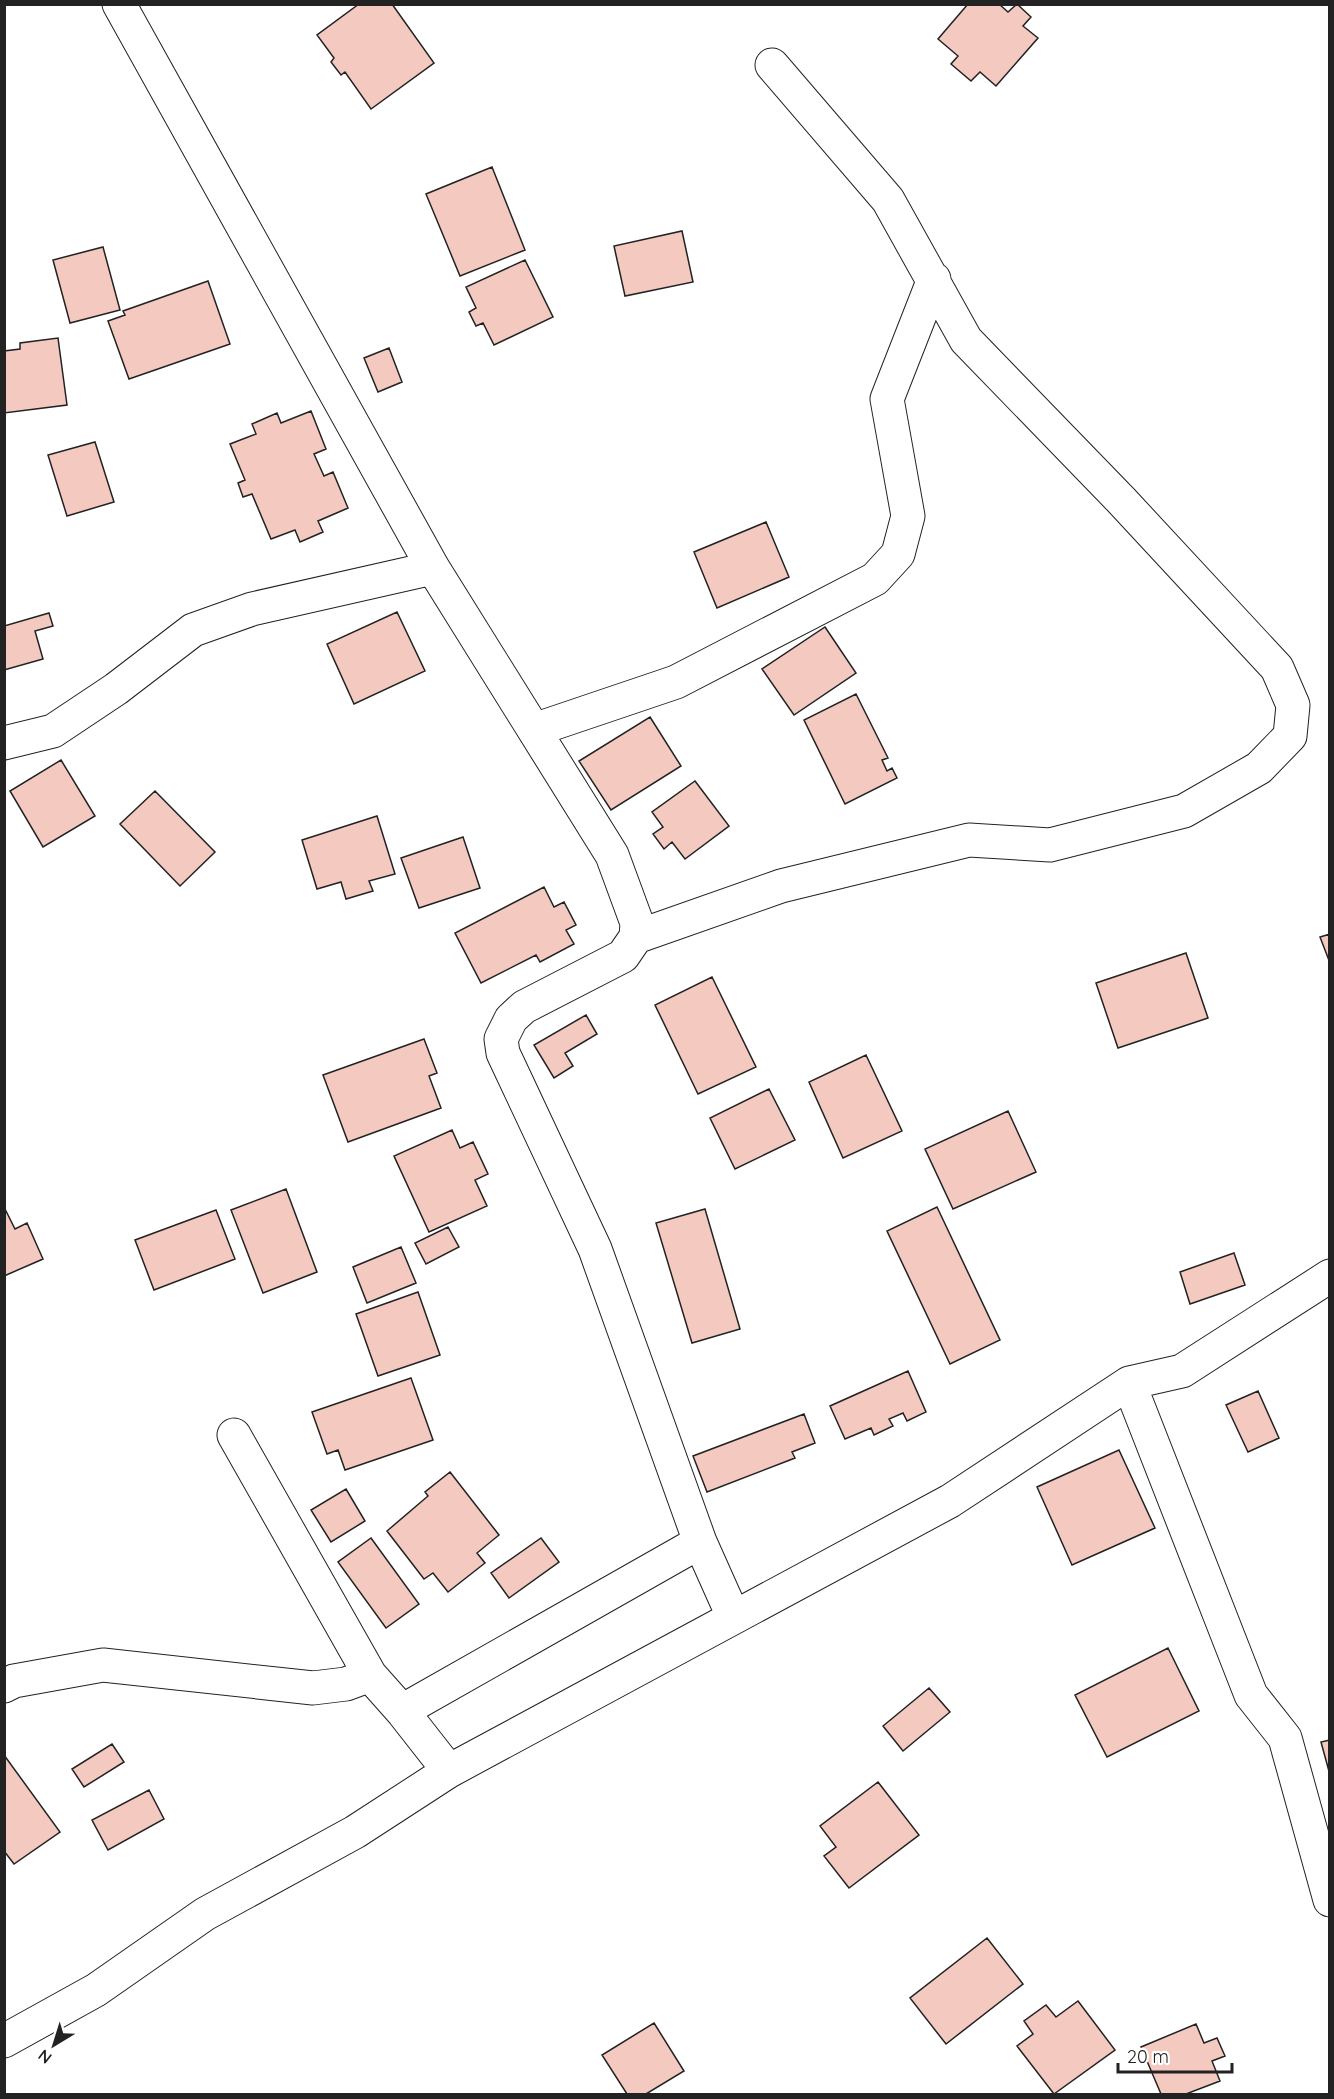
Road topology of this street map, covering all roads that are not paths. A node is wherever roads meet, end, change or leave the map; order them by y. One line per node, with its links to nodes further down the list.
1 (119, 4): 4 (street)
2 (772, 65): 3 (street)
3 (934, 279): 5 (street); 7 (street)
4 (433, 568): 5 (street); 6 (street)
5 (534, 730): 7 (street)
6 (4, 743)
7 (636, 938): 11 (street)
8 (1329, 1276): 9 (street)
9 (1130, 1383): 12 (street); 17 (street)
10 (234, 1435): 13 (street)
11 (700, 1542): 12 (street); 15 (street)
12 (733, 1616): 16 (street)
13 (370, 1676): 14 (street); 15 (street)
14 (4, 1686)
15 (402, 1711): 16 (street)
16 (449, 1771): 18 (street)
17 (1329, 1900)
18 (4, 2041)

